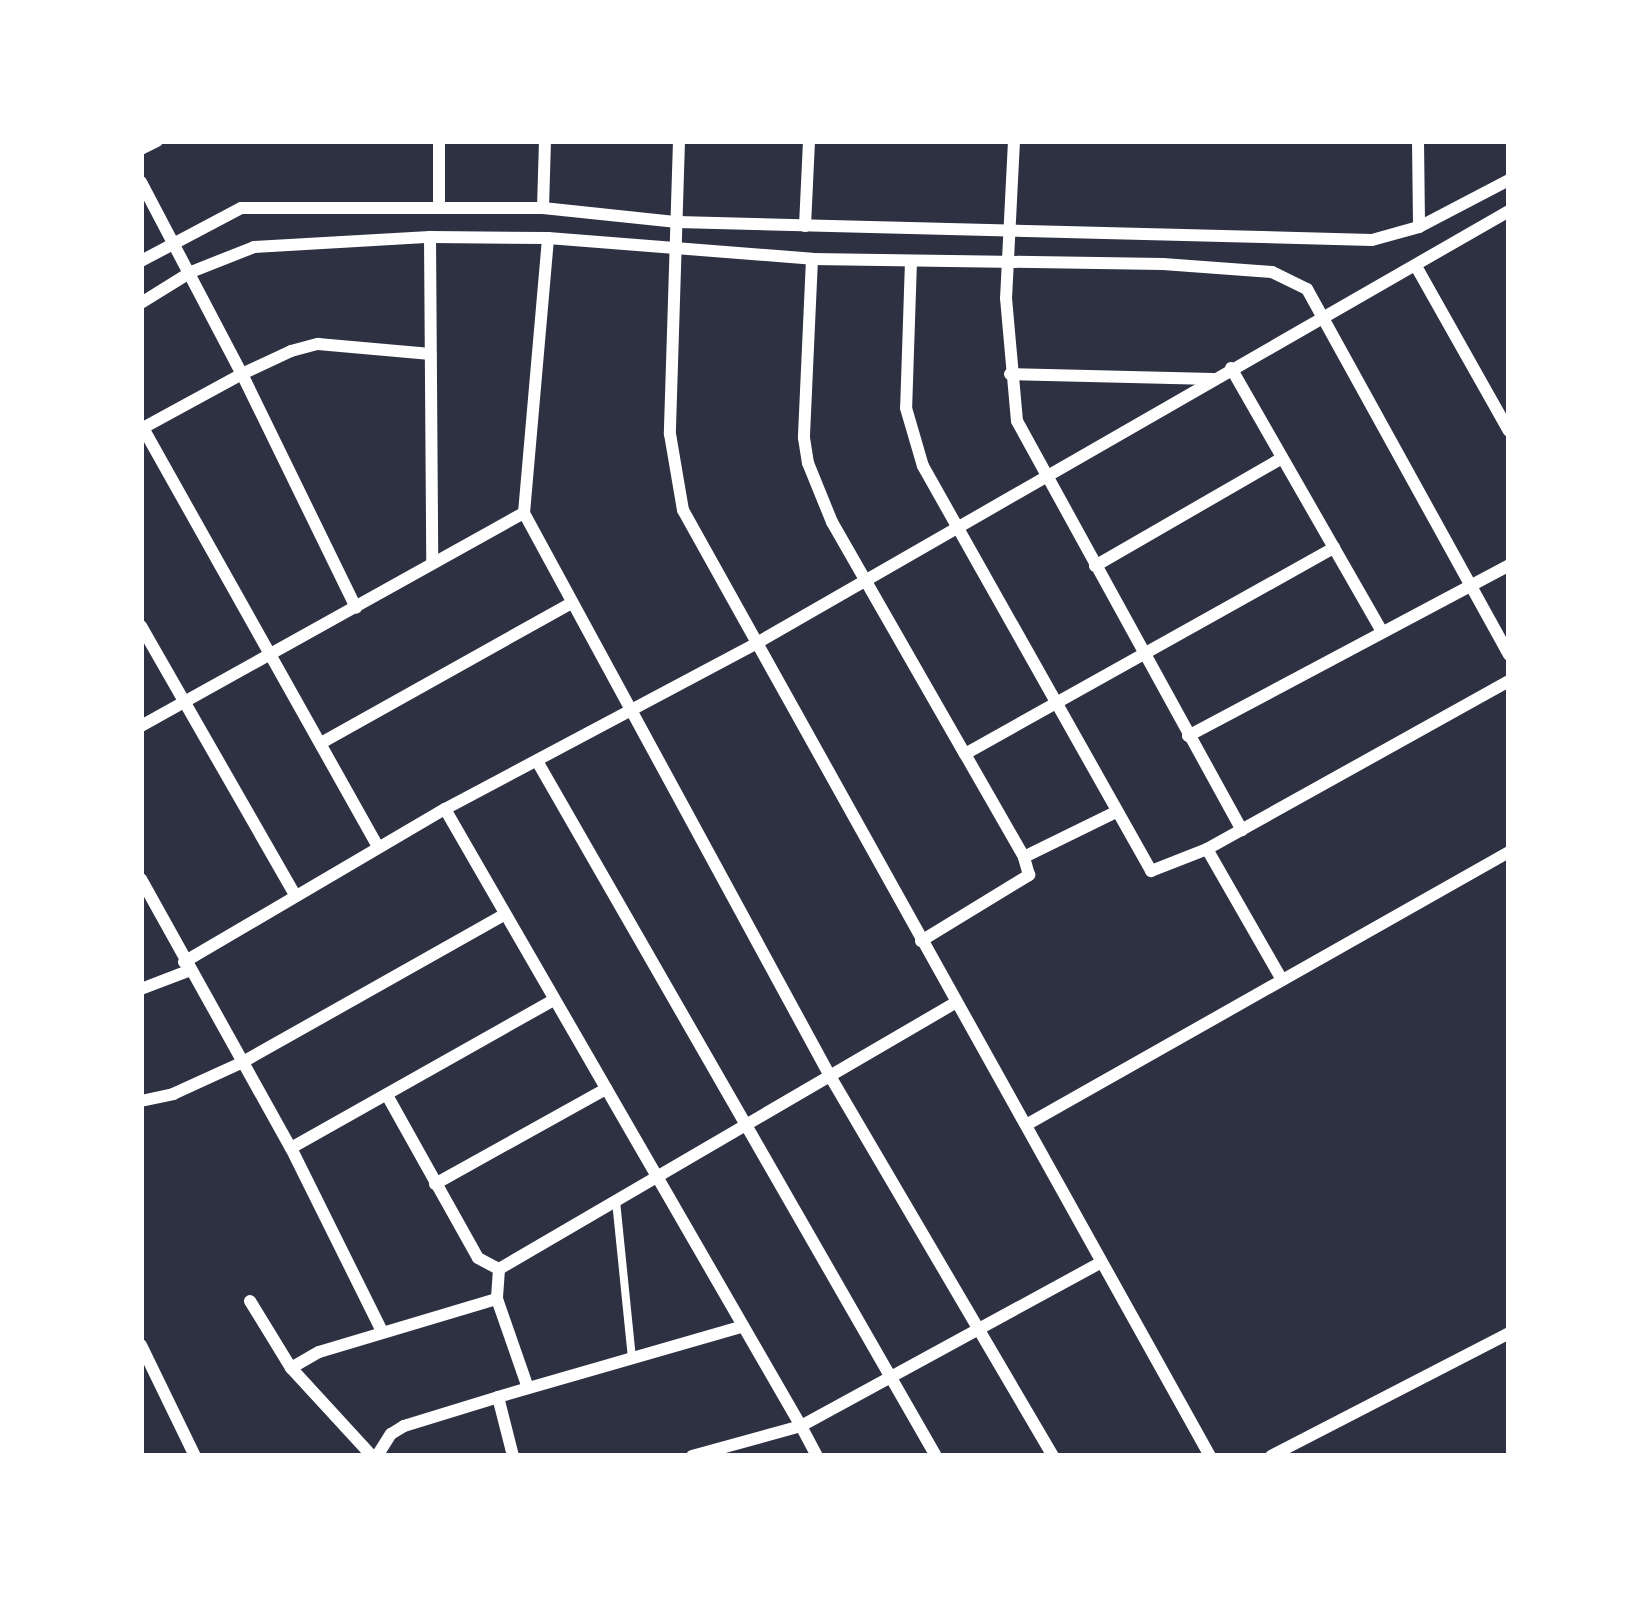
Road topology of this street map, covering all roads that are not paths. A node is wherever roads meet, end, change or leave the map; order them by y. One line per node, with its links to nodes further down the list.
1 (157, 141): 8 (street)
2 (439, 141): 11 (street)
3 (545, 141): 12 (street)
4 (679, 141): 14 (street)
5 (809, 141): 15 (street)
6 (1014, 141): 17 (street)
7 (1418, 141): 16 (street)
8 (141, 148)
9 (1509, 180): 16 (street)
10 (141, 182): 20 (street)
11 (439, 206): 12 (street); 20 (street)
12 (543, 208): 14 (street)
13 (1509, 211): 26 (street)
14 (677, 222): 15 (street); 21 (street)
15 (805, 226): 17 (street)
16 (1419, 227): 17 (street)
17 (1010, 232): 25 (street)
18 (430, 237): 19 (street); 27 (street); 30 (street)
19 (548, 238): 21 (street); 39 (street)
20 (173, 242): 23 (street); 27 (street)
21 (675, 252): 22 (street); 51 (street)
22 (812, 259): 24 (street); 45 (street)
23 (141, 260)
24 (911, 261): 25 (street); 40 (street)
25 (1008, 262): 29 (street); 33 (street)
26 (1417, 268): 29 (street); 36 (street)
27 (191, 272): 28 (street); 32 (street)
28 (141, 303)
29 (1324, 319): 31 (street); 46 (street)
30 (431, 354): 32 (street); 42 (street)
31 (1231, 368): 34 (street); 37 (street)
32 (242, 374): 35 (street); 48 (street)
33 (1010, 374): 34 (street); 38 (street)
34 (1213, 380): 38 (street)
35 (142, 429): 54 (street)
36 (1509, 431)
37 (1282, 458): 41 (street); 44 (street)
38 (1046, 475): 40 (street); 44 (street)
39 (524, 513): 42 (street); 47 (street)
40 (956, 525): 45 (street); 57 (street)
41 (1334, 548): 50 (street); 52 (street)
42 (433, 563): 48 (street)
43 (1509, 565): 46 (street)
44 (1095, 566): 52 (street)
45 (866, 578): 51 (street); 62 (street)
46 (1472, 584): 50 (street); 53 (street)
47 (570, 604): 58 (street); 61 (street)
48 (356, 608): 54 (street)
49 (141, 626): 56 (street)
50 (1382, 632): 60 (street)
51 (755, 644): 58 (street); 74 (street)
52 (1143, 652): 57 (street); 60 (street)
53 (1509, 655)
54 (270, 656): 56 (street); 61 (street)
55 (1509, 681): 66 (street)
56 (182, 702): 59 (street); 72 (street)
57 (1054, 705): 62 (street); 65 (street)
58 (629, 710): 63 (street); 81 (street)
59 (141, 726)
60 (1187, 736): 66 (street)
61 (321, 743): 67 (street)
62 (965, 754): 70 (street)
63 (537, 761): 64 (street); 85 (street)
64 (445, 809): 67 (street); 73 (street)
65 (1114, 813): 68 (street); 70 (street)
66 (1241, 830): 68 (street)
67 (379, 846): 72 (street)
68 (1207, 849): 76 (street)
69 (1509, 852): 76 (street)
70 (1024, 856): 74 (street)
71 (141, 879): 75 (street)
72 (294, 893): 75 (street)
73 (504, 915): 78 (street); 80 (street)
74 (921, 940): 79 (street)
75 (186, 966): 77 (street); 80 (street)
76 (1282, 980): 86 (street)
77 (141, 989)
78 (554, 1000): 82 (street); 83 (street)
79 (955, 1003): 81 (street); 86 (street)
80 (241, 1063): 84 (street); 87 (street)
81 (830, 1076): 85 (street); 97 (street)
82 (606, 1089): 88 (street); 89 (street)
83 (388, 1097): 87 (street); 89 (street)
84 (141, 1101)
85 (747, 1124): 88 (street); 102 (street)
86 (1026, 1125): 91 (street)
87 (291, 1148): 96 (street)
88 (658, 1176): 90 (street); 95 (street)
89 (435, 1184): 92 (street)
90 (616, 1201): 92 (street); 100 (lane)
91 (1100, 1262): 97 (street); 113 (street)
92 (499, 1269): 93 (street)
93 (497, 1299): 96 (street); 103 (street)
94 (250, 1301): 101 (street)
95 (740, 1327): 100 (street); 105 (street)
96 (382, 1330): 101 (street)
97 (979, 1332): 102 (street); 112 (street)
98 (1507, 1339): 114 (street)
99 (141, 1346): 106 (street)
100 (632, 1358): 103 (street)
101 (291, 1368): 107 (street)
102 (892, 1380): 105 (street); 111 (street)
103 (528, 1388): 104 (street)
104 (498, 1396): 107 (street); 108 (street)
105 (801, 1426): 109 (street); 110 (street)
106 (195, 1456)
107 (375, 1456)
108 (513, 1456)
109 (692, 1456)
110 (817, 1456)
111 (936, 1456)
112 (1053, 1456)
113 (1210, 1456)
114 (1271, 1456)

